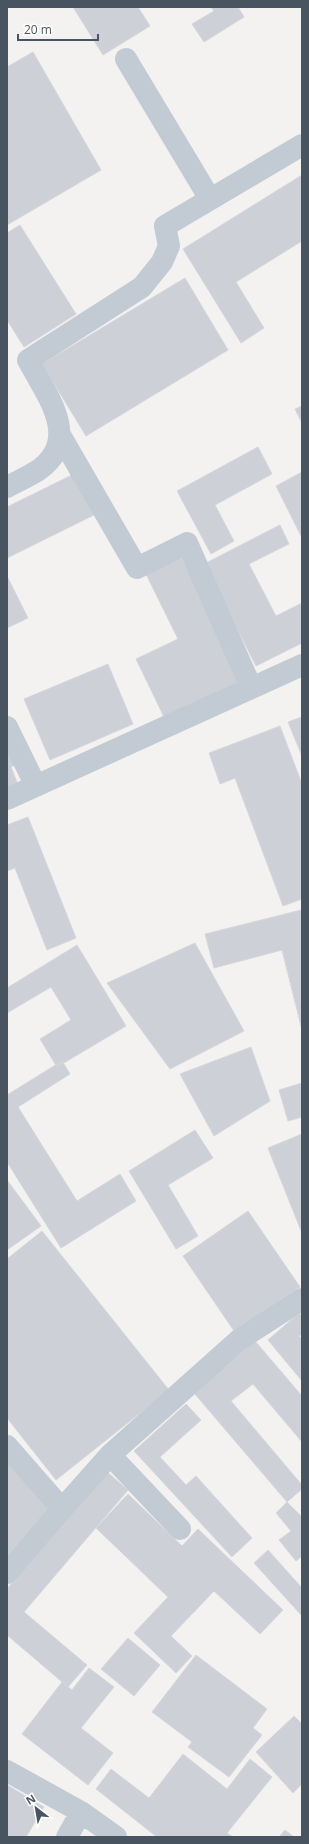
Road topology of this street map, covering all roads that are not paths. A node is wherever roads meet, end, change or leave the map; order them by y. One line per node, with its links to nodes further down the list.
1 (126, 59): 3 (street)
2 (302, 145): 3 (street)
3 (210, 199): 4 (street)
4 (60, 435): 5 (street); 7 (street)
5 (7, 487)
6 (302, 665): 7 (street)
7 (251, 687): 9 (street)
8 (7, 726): 9 (street)
9 (36, 786): 10 (street)
10 (7, 799)
11 (302, 1299): 13 (street)
12 (7, 1446): 14 (street)
13 (110, 1455): 14 (street); 15 (street)
14 (62, 1508): 16 (street)
15 (180, 1529)
16 (7, 1573)
17 (7, 1771): 18 (street)
18 (81, 1812): 19 (street); 20 (street)
19 (67, 1837)
20 (116, 1837)

